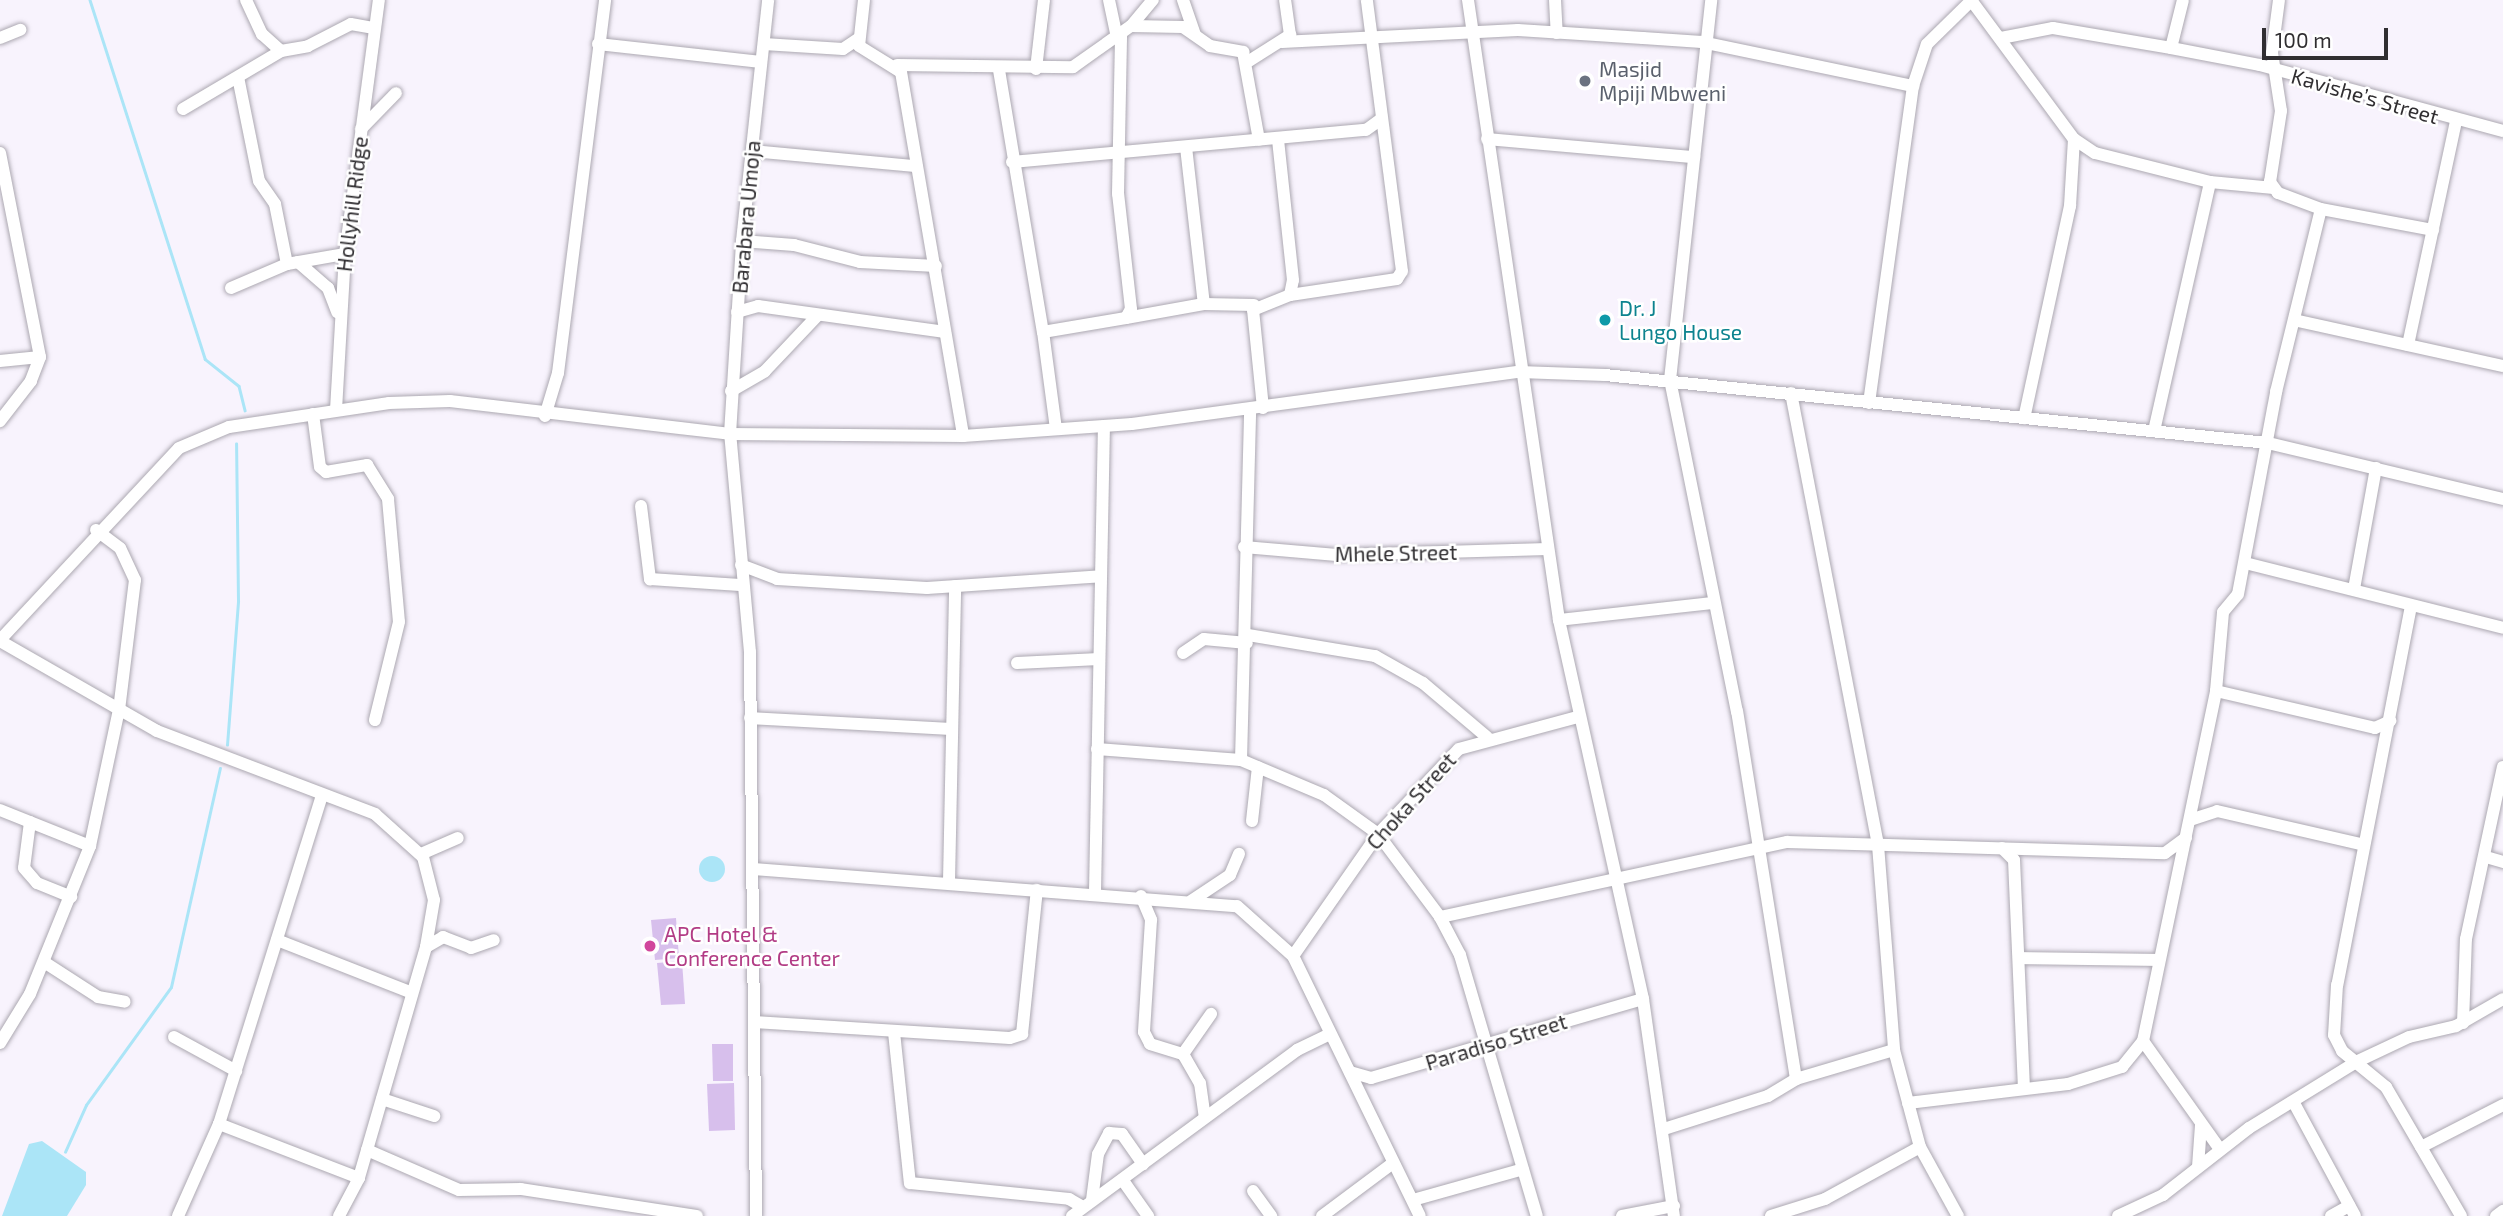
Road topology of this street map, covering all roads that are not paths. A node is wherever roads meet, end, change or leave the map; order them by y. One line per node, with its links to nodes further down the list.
1 (246, 0): 34 (street)
2 (379, 0): 18 (street, Hollyhill Ridge)
3 (605, 0): 30 (street)
4 (768, 0): 31 (street, Barabara Umoja)
5 (864, 0): 32 (street)
6 (1044, 0): 41 (street)
7 (1109, 0): 21 (street)
8 (1153, 0): 21 (street)
9 (1183, 0): 23 (street)
10 (1285, 0): 28 (street)
11 (1367, 0): 25 (street)
12 (1468, 0): 20 (street)
13 (1555, 0): 22 (street)
14 (1710, 0): 29 (street)
15 (1972, 0): 27 (street); 45 (street)
16 (2183, 0): 33 (street)
17 (2279, 0): 35 (street)
18 (373, 28): 34 (street); 50 (street, Hollyhill Ridge)
19 (20, 30): 26 (street)
20 (1473, 31): 22 (street); 25 (street); 54 (street)
21 (1123, 32): 23 (street); 41 (street); 62 (street)
22 (1558, 33): 29 (street)
23 (1195, 34): 37 (street)
24 (2021, 34): 27 (street, Kavishe’s Street); 33 (street, Kavishe’s Street); 36 (street)
25 (1371, 37): 28 (street); 48 (street)
26 (0, 38)
27 (2001, 38): 36 (street)
28 (1282, 42): 37 (street)
29 (1702, 42): 45 (street); 63 (street)
30 (598, 44): 38 (street); 99 (street)
31 (764, 44): 32 (street); 38 (street, Barabara Umoja)
32 (856, 44): 39 (street)
33 (2171, 48): 40 (street, Kavishe’s Street)
34 (281, 51): 44 (street)
35 (2272, 53): 40 (street); 43 (street)
36 (2016, 58): 55 (street)
37 (1250, 61): 56 (street)
38 (761, 62): 59 (street, Barabara Umoja)
39 (897, 65): 42 (street); 66 (street)
40 (2260, 65): 43 (street, Kavishe’s Street)
41 (1036, 69): 42 (street)
42 (999, 70): 64 (street)
43 (2276, 70): 49 (street, Kavishe’s Street); 68 (street)
44 (238, 77): 47 (street); 74 (street)
45 (1913, 86): 95 (street)
46 (396, 93): 50 (street)
47 (183, 109)
48 (1381, 119): 51 (street); 53 (street)
49 (2456, 122): 52 (street, Kavishe’s Street); 71 (street)
50 (361, 129): 73 (street, Hollyhill Ridge)
51 (1366, 130): 53 (street); 57 (street)
52 (2503, 131)
53 (1384, 138): 77 (street)
54 (1487, 139): 63 (street); 91 (street)
55 (2074, 139): 61 (street); 65 (street)
56 (1259, 140): 57 (street); 58 (street)
57 (1278, 140): 77 (street)
58 (1186, 147): 62 (street); 78 (street)
59 (752, 151): 66 (street); 72 (street, Barabara Umoja)
60 (0, 153): 70 (street)
61 (2095, 153): 65 (street); 67 (street)
62 (1117, 156): 64 (street); 82 (street)
63 (1694, 157): 92 (street)
64 (1012, 162): 86 (street)
65 (2075, 165): 100 (street)
66 (915, 166): 75 (street)
67 (2210, 182): 68 (street); 104 (street)
68 (2274, 188): 69 (street)
69 (2321, 209): 71 (street); 84 (street)
70 (5, 216): 88 (street)
71 (2433, 230): 87 (street)
72 (742, 241): 75 (street); 80 (street, Barabara Umoja)
73 (345, 254): 74 (street); 83 (street, Hollyhill Ridge)
74 (292, 263): 76 (street); 83 (street)
75 (936, 266): 85 (street)
76 (231, 288)
77 (1290, 295): 79 (street)
78 (1204, 304): 79 (street); 82 (street)
79 (1254, 305): 96 (street)
80 (737, 312): 81 (street); 93 (street, Barabara Umoja)
81 (818, 316): 85 (street); 93 (street)
82 (1126, 318): 86 (street)
83 (339, 319): 97 (street, Hollyhill Ridge)
84 (2298, 321): 87 (street); 107 (street)
85 (945, 332): 106 (street)
86 (1043, 332): 103 (street)
87 (2408, 345): 90 (street)
88 (40, 357): 89 (street); 101 (street)
89 (0, 361)
90 (2503, 366)
91 (1519, 372): 92 (street); 96 (street); 113 (street)
92 (1670, 380): 94 (street); 120 (street)
93 (731, 391): 105 (street, Barabara Umoja)
94 (1791, 393): 95 (street); 150 (street)
95 (1869, 403): 100 (street)
96 (1256, 409): 102 (street); 112 (street)
97 (336, 410): 98 (street); 99 (street)
98 (313, 414): 111 (street); 133 (street)
99 (545, 416): 105 (street)
100 (2024, 418): 104 (street)
101 (0, 421)
102 (1104, 426): 103 (street); 116 (street)
103 (1056, 429): 106 (street)
104 (2154, 431): 107 (street)
105 (730, 434): 106 (street); 115 (street, Barabara Umoja)
106 (963, 436)
107 (2268, 443): 108 (street); 114 (street)
108 (2376, 468): 109 (street); 119 (street)
109 (2503, 499)
110 (641, 506): 117 (street)
111 (96, 530): 125 (street); 130 (street)
112 (1244, 547): 113 (street, Mhele Street); 124 (street)
113 (1548, 549): 122 (street)
114 (2245, 563): 119 (street); 129 (street)
115 (741, 565): 117 (street, Barabara Umoja); 118 (street)
116 (1101, 576): 118 (street); 127 (street)
117 (740, 585): 132 (street, Barabara Umoja)
118 (955, 586): 135 (street)
119 (2354, 589): 121 (street)
120 (1713, 603): 122 (street); 149 (street)
121 (2411, 606): 123 (street); 134 (street)
122 (1559, 620): 131 (street)
123 (2503, 628)
124 (1247, 639): 126 (street); 136 (street); 138 (street)
125 (0, 641): 130 (street)
126 (1183, 653)
127 (1099, 659): 128 (street); 137 (street)
128 (1017, 663)
129 (2216, 691): 134 (street); 143 (street)
130 (118, 710): 141 (street); 152 (street)
131 (1578, 717): 136 (street, Choka Street); 159 (street)
132 (750, 718): 135 (street); 158 (street, Barabara Umoja)
133 (375, 720)
134 (2390, 721): 151 (street)
135 (950, 729): 160 (street)
136 (1487, 737): 146 (street, Choka Street)
137 (1097, 749): 138 (street); 162 (street)
138 (1241, 760): 139 (street)
139 (1258, 767): 144 (street); 146 (street)
140 (2503, 769): 156 (street)
141 (322, 796): 155 (street); 167 (street)
142 (0, 810): 145 (street)
143 (2190, 820): 148 (street); 151 (street)
144 (1252, 821)
145 (30, 822): 152 (street); 164 (street)
146 (1378, 834): 166 (street); 170 (street, Choka Street)
147 (458, 838): 155 (street)
148 (2186, 838): 154 (street); 172 (street)
149 (1759, 845): 150 (street); 159 (street); 197 (street)
150 (1878, 845): 154 (street); 187 (street)
151 (2364, 845): 188 (street)
152 (90, 846): 164 (street)
153 (1239, 854): 165 (street)
154 (2017, 854): 171 (street)
155 (421, 855): 169 (street)
156 (2486, 857): 157 (street); 180 (street)
157 (2503, 862)
158 (753, 869): 160 (street); 179 (street, Barabara Umoja)
159 (1618, 874): 166 (street); 175 (street)
160 (949, 881): 161 (street)
161 (1037, 890): 162 (street); 181 (street)
162 (1095, 892): 163 (street)
163 (1141, 896): 165 (street); 189 (street)
164 (71, 897): 173 (street)
165 (1191, 901): 170 (street)
166 (1440, 917): 186 (street)
167 (277, 940): 174 (street); 193 (street)
168 (494, 940): 169 (street)
169 (426, 947): 174 (street)
170 (1293, 956): 182 (street)
171 (2019, 958): 172 (street); 198 (street)
172 (2157, 960): 184 (street)
173 (44, 962): 176 (street); 185 (street)
174 (412, 993): 200 (street)
175 (1643, 999): 186 (street, Paradiso Street); 208 (street)
176 (125, 1002)
177 (2500, 1006): 180 (street)
178 (1211, 1014): 189 (street)
179 (754, 1022): 181 (street); 229 (street, Barabara Umoja)
180 (2463, 1023): 192 (street)
181 (894, 1032): 221 (street)
182 (1330, 1034): 194 (street); 205 (street)
183 (174, 1037): 193 (street)
184 (2143, 1041): 190 (street); 191 (street)
185 (0, 1043)
186 (1492, 1045): 196 (street, Paradiso Street); 216 (street)
187 (1894, 1050): 197 (street); 201 (street)
188 (2342, 1051): 192 (street); 195 (street)
189 (1183, 1054): 205 (street)
190 (2151, 1056): 191 (street); 207 (street)
191 (2134, 1058): 198 (street)
192 (2358, 1060): 195 (street); 210 (street)
193 (236, 1071): 206 (street)
194 (1350, 1072): 196 (street); 199 (street)
195 (2335, 1076): 202 (street)
196 (1371, 1078): 199 (street)
197 (1796, 1079): 208 (street)
198 (2024, 1088): 201 (street)
199 (1361, 1096): 213 (street)
200 (382, 1099): 204 (street); 212 (street)
201 (1908, 1103): 209 (street)
202 (2294, 1103): 211 (street); 224 (street)
203 (2503, 1105): 210 (street)
204 (434, 1116)
205 (1205, 1117): 214 (street)
206 (219, 1124): 217 (street); 226 (street)
207 (2201, 1125): 211 (street); 215 (street)
208 (1664, 1129): 222 (street)
209 (1920, 1147): 237 (street); 238 (street)
210 (2421, 1147): 241 (street)
211 (2219, 1148): 215 (street)
212 (367, 1150): 217 (street); 228 (street)
213 (1393, 1163): 220 (street); 233 (street)
214 (1143, 1164): 218 (street); 221 (street)
215 (2198, 1167): 223 (street)
216 (1523, 1169): 220 (street); 235 (street)
217 (359, 1178): 227 (street)
218 (1124, 1182): 221 (street); 231 (street)
219 (1253, 1191): 232 (street)
220 (1413, 1200): 234 (street)
221 (1087, 1204): 230 (street)
222 (1674, 1211): 236 (street)
223 (2142, 1211): 239 (street)
224 (2352, 1211): 240 (street)
225 (2503, 1211): 242 (street)
226 (178, 1216)
227 (339, 1216)
228 (697, 1216)
229 (756, 1216)
230 (1072, 1216)
231 (1147, 1216)
232 (1271, 1216)
233 (1322, 1216)
234 (1420, 1216)
235 (1537, 1216)
236 (1622, 1216)
237 (1771, 1216)
238 (1958, 1216)
239 (2118, 1216)
240 (2331, 1216)
241 (2460, 1216)
242 (2496, 1216)

